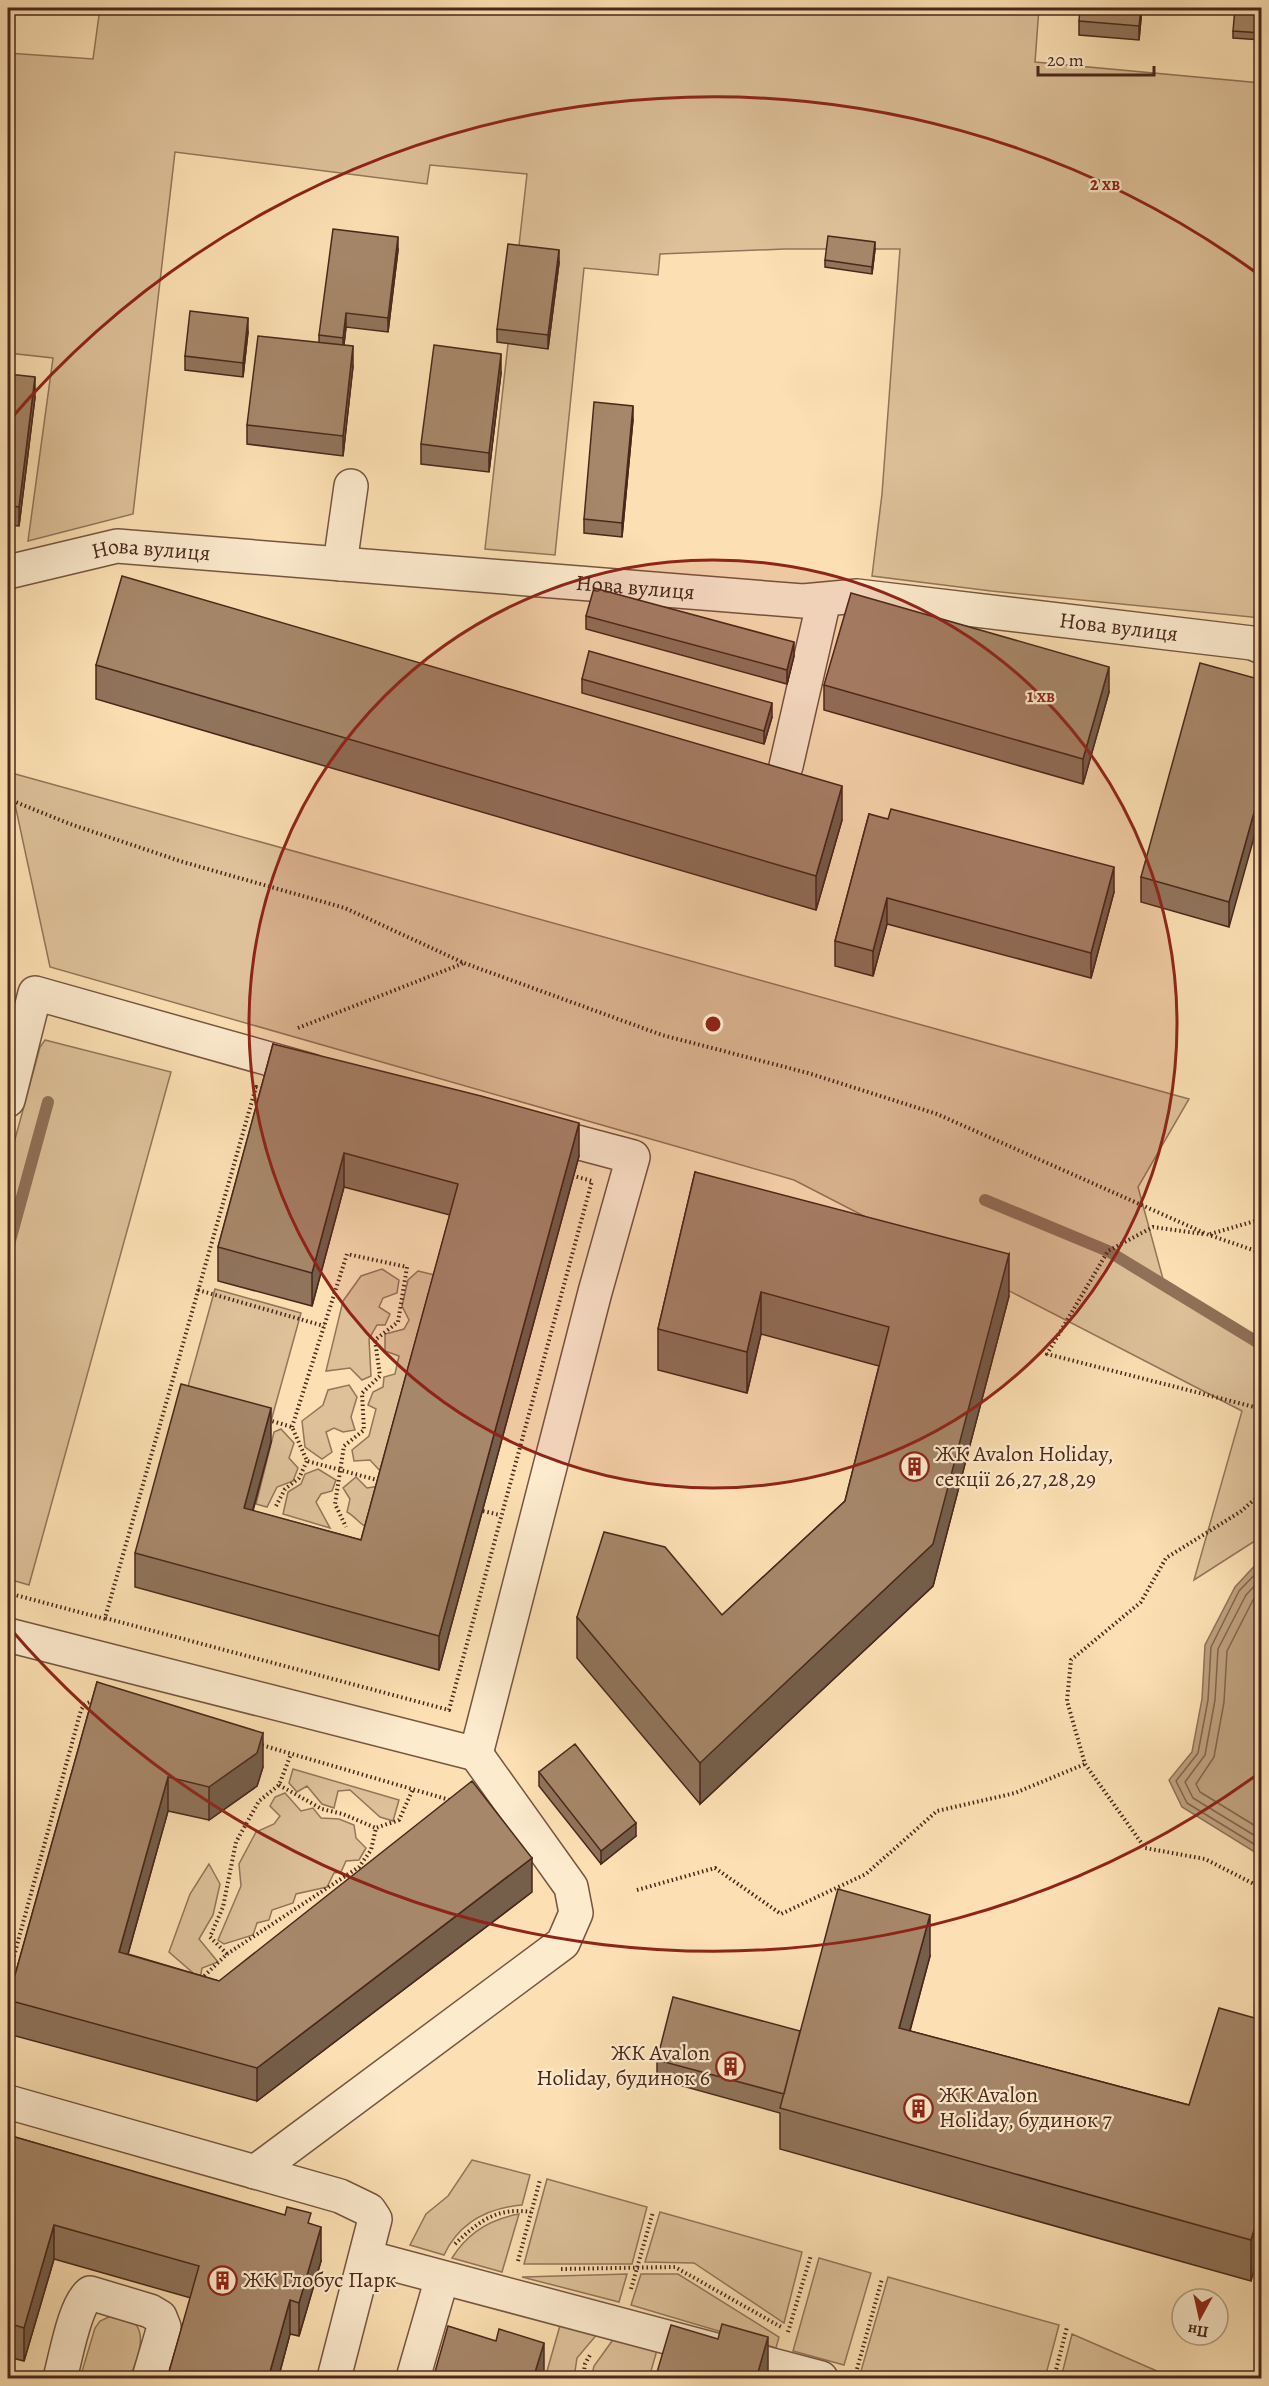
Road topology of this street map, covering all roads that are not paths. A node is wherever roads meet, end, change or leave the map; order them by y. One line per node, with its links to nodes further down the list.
1 (351, 486): 2 (street)
2 (340, 564): 3 (street, Нова вулиця); 4 (street, Нова вулиця)
3 (8, 572)
4 (824, 600): 5 (street, Нова вулиця); 6 (street)
5 (1262, 648)
6 (786, 766)
7 (343, 1079): 8 (street)
8 (8, 1100)
9 (505, 1123): 11 (street)
10 (8, 1635): 11 (street)
11 (476, 1754): 13 (street)
12 (8, 2102): 13 (street)
13 (255, 2172): 14 (street)
14 (366, 2257): 15 (street); 18 (street)
15 (442, 2278): 19 (street); 20 (street)
16 (60, 2379): 17 (street)
17 (149, 2379)
18 (334, 2379)
19 (413, 2379)
20 (821, 2379)

